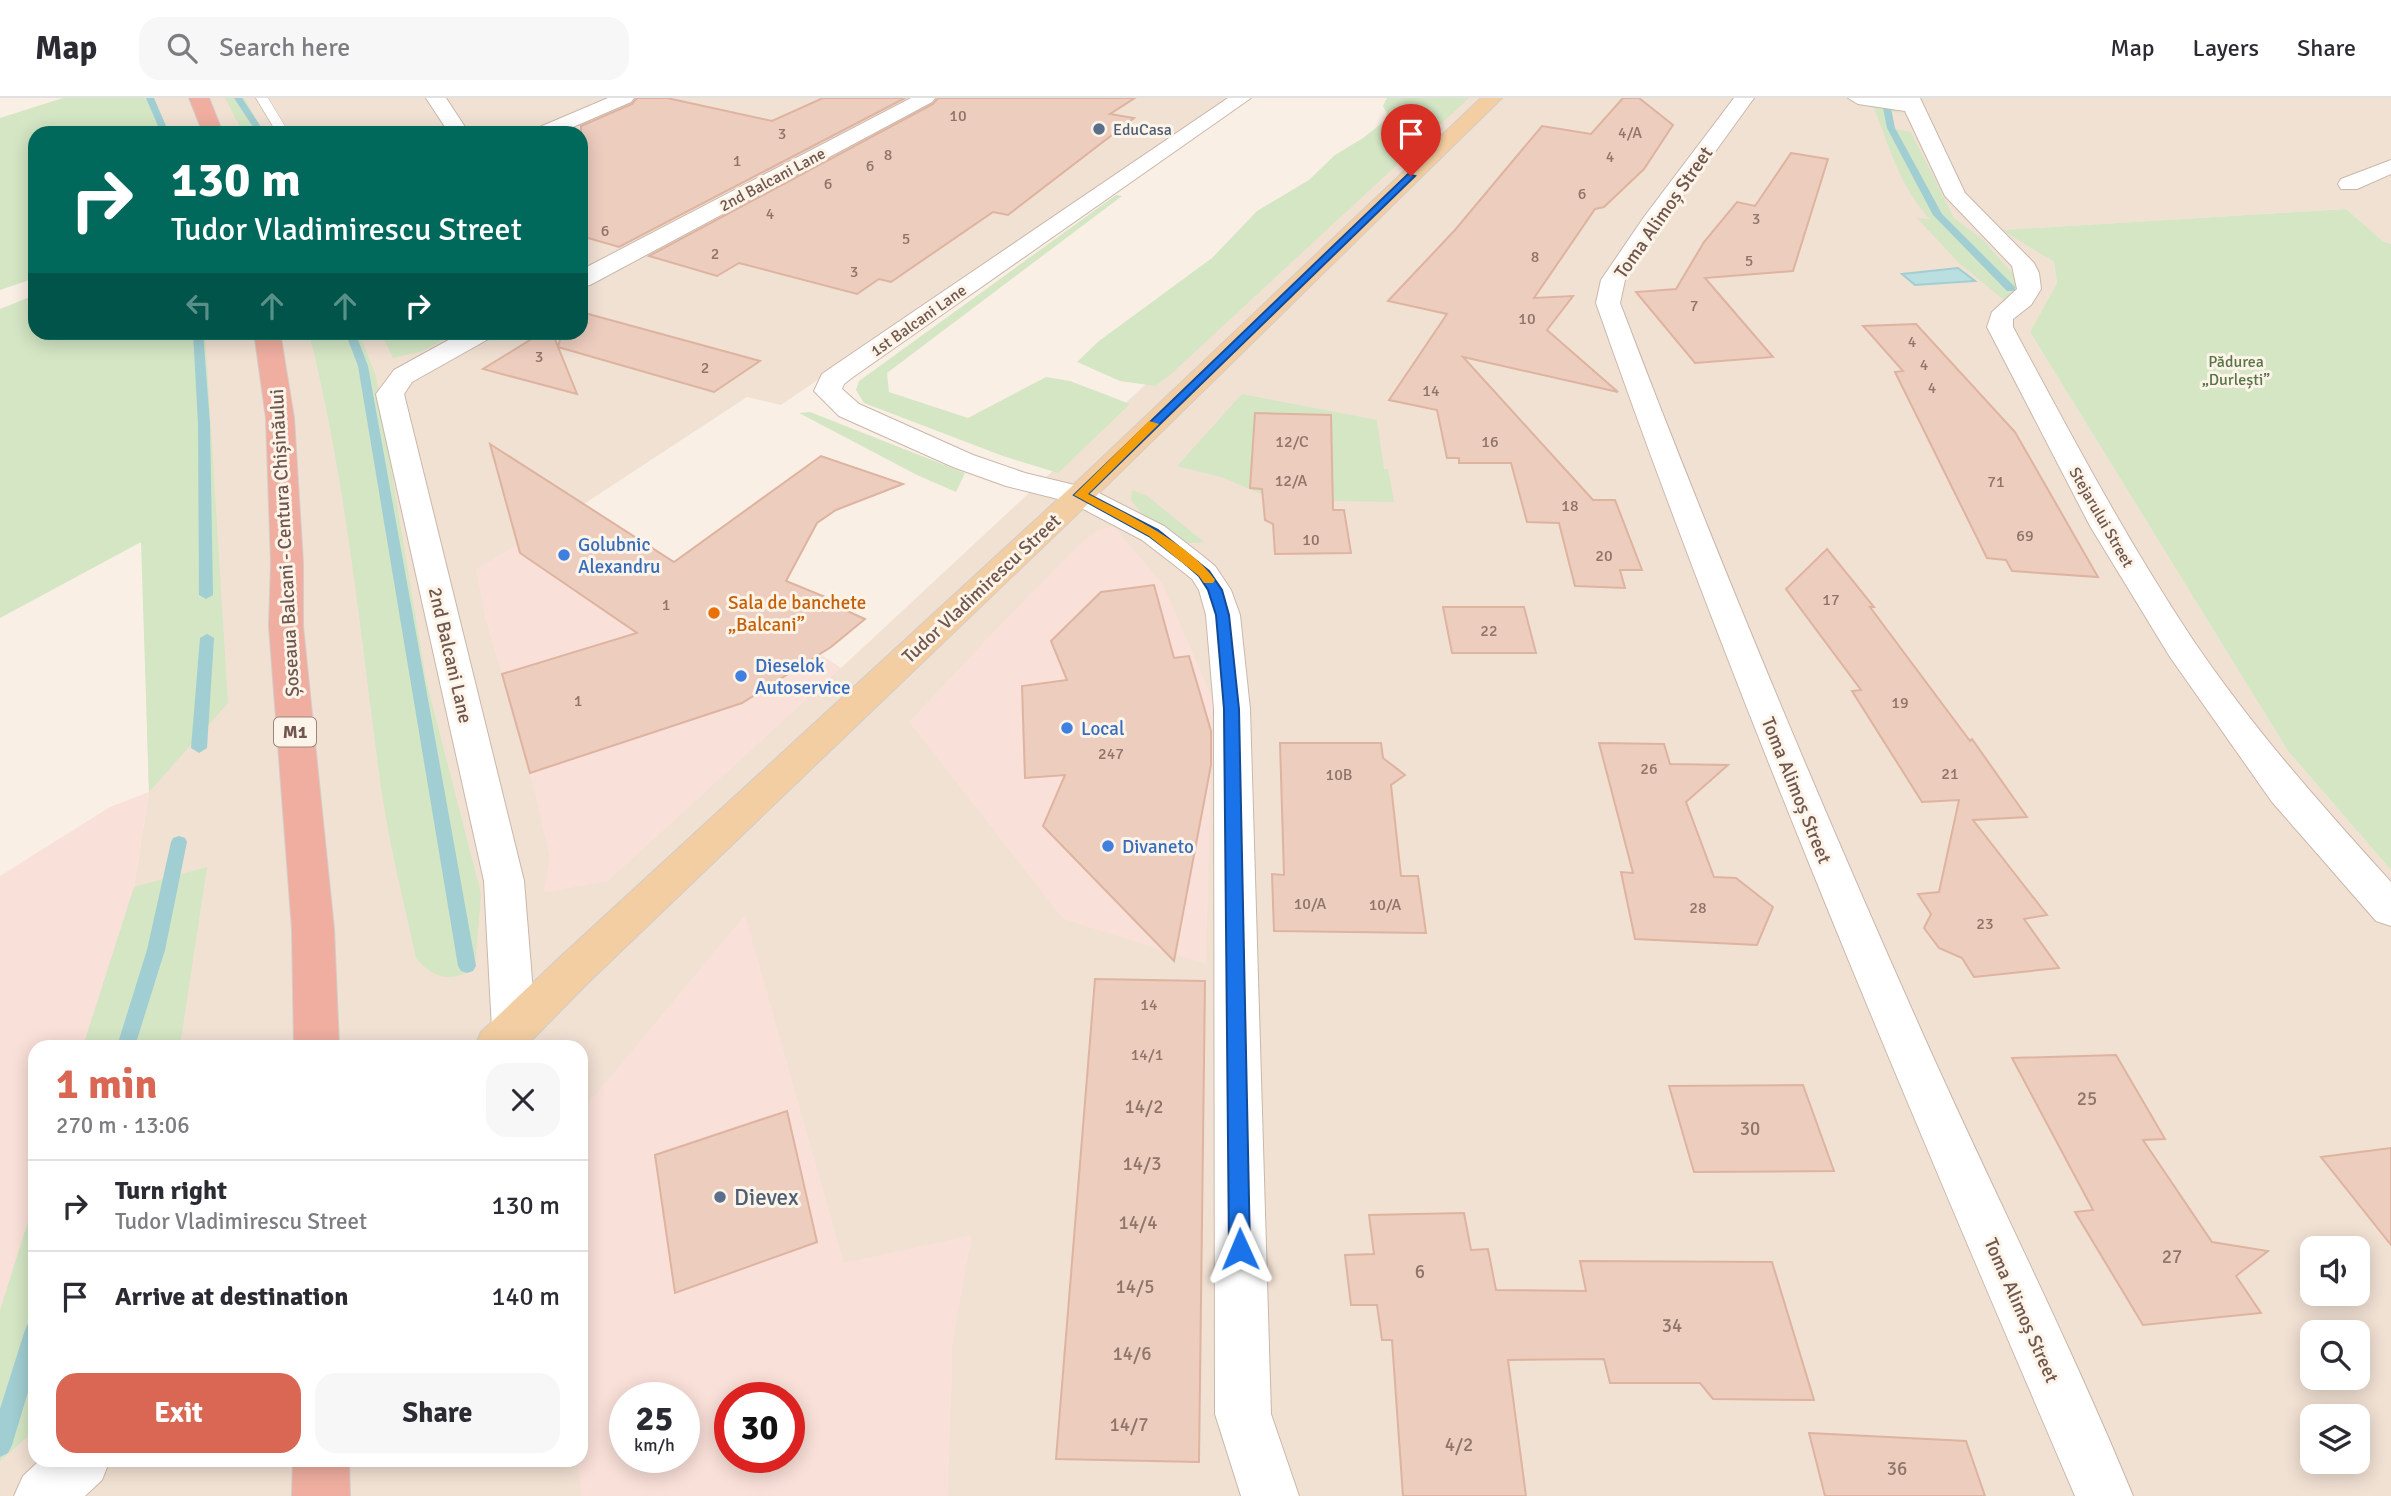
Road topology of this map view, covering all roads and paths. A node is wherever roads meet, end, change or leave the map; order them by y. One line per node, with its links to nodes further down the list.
1 (199, 98): 11 (highway)
2 (262, 98): 12 (lane)
3 (436, 98): 13 (street)
4 (624, 98): 14 (street)
5 (925, 98): 17 (street, 2nd Balcani Lane)
6 (1241, 98): 20 (street, 1st Balcani Lane)
7 (1492, 98): 20 (main road, Tudor Vladimirescu Street)
8 (1744, 98): 29 (street, Toma Alimoș Street)
9 (1863, 99): 10 (street, Stejarului Street)
10 (1906, 103): 21 (street, Stejarului Street)
11 (210, 126)
12 (279, 126)
13 (454, 126)
14 (558, 126)
15 (2391, 166): 16 (street)
16 (2349, 184)
17 (588, 276)
18 (268, 340): 23 (highway, Șoseaua Balcani - Centura Chișinăului / M1)
19 (468, 340): 22 (street, 2nd Balcani Lane)
20 (1080, 495): 22 (main road, Tudor Vladimirescu Street); 28 (street)
21 (2391, 910)
22 (506, 1038)
23 (317, 1040)
24 (74, 1467): 26 (street)
25 (321, 1467): 27 (highway)
26 (43, 1496)
27 (321, 1496)
28 (1270, 1496)
29 (2104, 1496)

